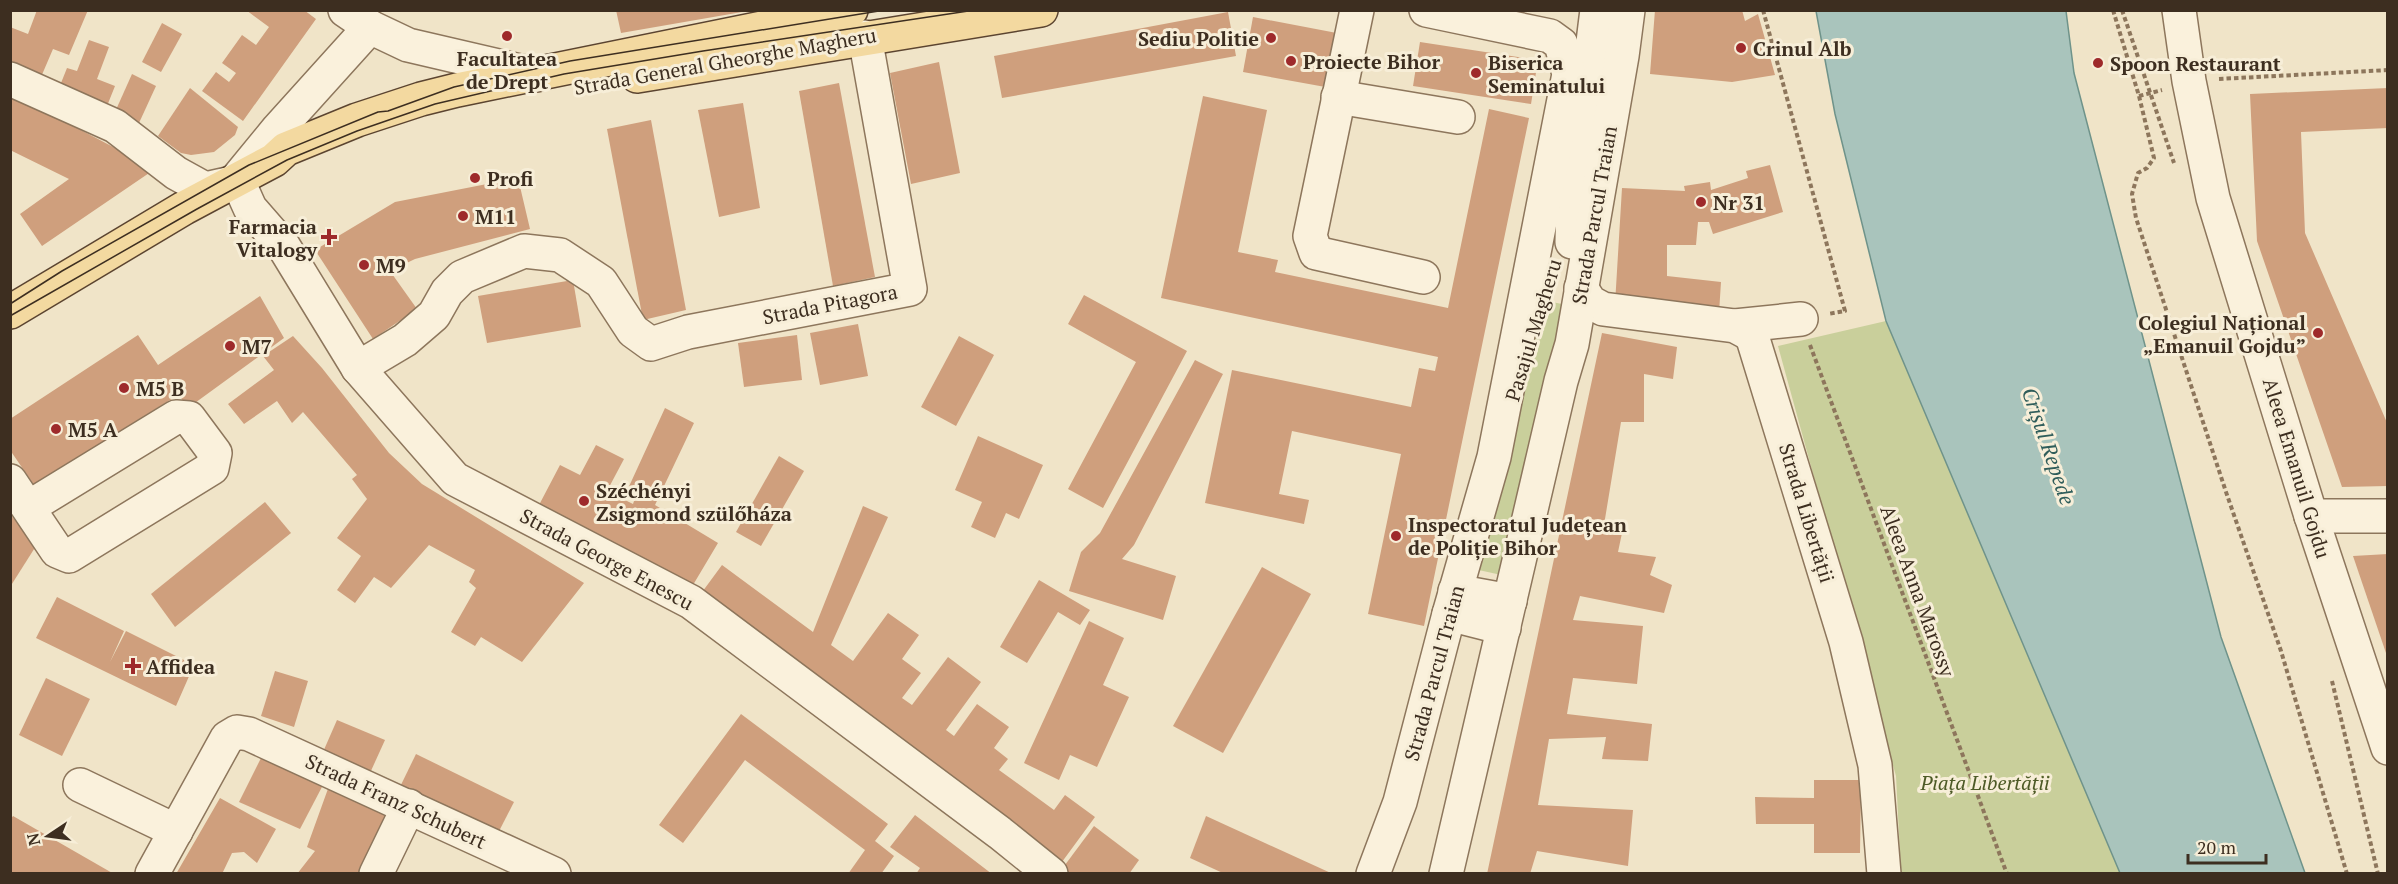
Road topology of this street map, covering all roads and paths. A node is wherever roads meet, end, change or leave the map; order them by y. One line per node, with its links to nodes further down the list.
1 (1041, 10): 10 (main road, Strada General Gheorghe Magheru)
2 (1356, 10): 15 (street)
3 (1426, 10): 27 (street, Strada Parcul Traian)
4 (1597, 10): 19 (street, Pasajul Magheru)
5 (1628, 10): 21 (street, Strada Parcul Traian)
6 (1763, 10): 23 (path)
7 (2113, 10): 46 (path)
8 (2179, 10): 14 (street, Aleea Emanuil Gojdu)
9 (358, 19): 12 (street); 18 (street)
10 (858, 24): 12 (main road, Strada General Gheorghe Magheru); 17 (main road, Strada General Gheorghe Magheru); 25 (street, Strada Pitagora)
11 (2388, 69): 14 (path)
12 (537, 75): 17 (main road, Strada General Gheorghe Magheru)
13 (10, 79): 18 (street)
14 (2189, 81): 30 (street, Aleea Emanuil Gojdu)
15 (1338, 97): 16 (street); 20 (street)
16 (1458, 117)
17 (274, 160): 18 (main road, Strada General Gheorghe Magheru)
18 (232, 181): 22 (main road, Strada General Gheorghe Magheru); 25 (street, Strada George Enescu)
19 (1573, 203): 26 (street, Pasajul Magheru); 27 (street, Pasajul Magheru)
20 (1423, 276)
21 (1581, 288): 24 (street); 26 (street, Strada Parcul Traian)
22 (10, 312)
23 (1801, 319): 24 (street); 45 (path, Aleea Anna Marossy)
24 (1735, 326): 44 (street, Strada Libertății)
25 (358, 368): 41 (street, Strada George Enescu)
26 (1561, 381): 33 (street, Strada Parcul Traian)
27 (1494, 457): 32 (street, Strada Parcul Traian)
28 (10, 481): 29 (street)
29 (29, 507): 29 (street)
30 (2311, 516): 31 (street); 34 (street, Aleea Emanuil Gojdu)
31 (2388, 516)
32 (1452, 602): 33 (street); 42 (street, Strada Parcul Traian)
33 (1507, 615): 43 (street, Strada Parcul Traian)
34 (2388, 748)
35 (80, 785): 37 (street)
36 (409, 806): 37 (street, Strada Franz Schubert); 39 (street); 40 (street, Strada Franz Schubert)
37 (176, 831): 38 (street)
38 (152, 873)
39 (376, 873)
40 (554, 873)
41 (1052, 873)
42 (1373, 873)
43 (1446, 873)
44 (1884, 873)
45 (2007, 873)
46 (2347, 873)

